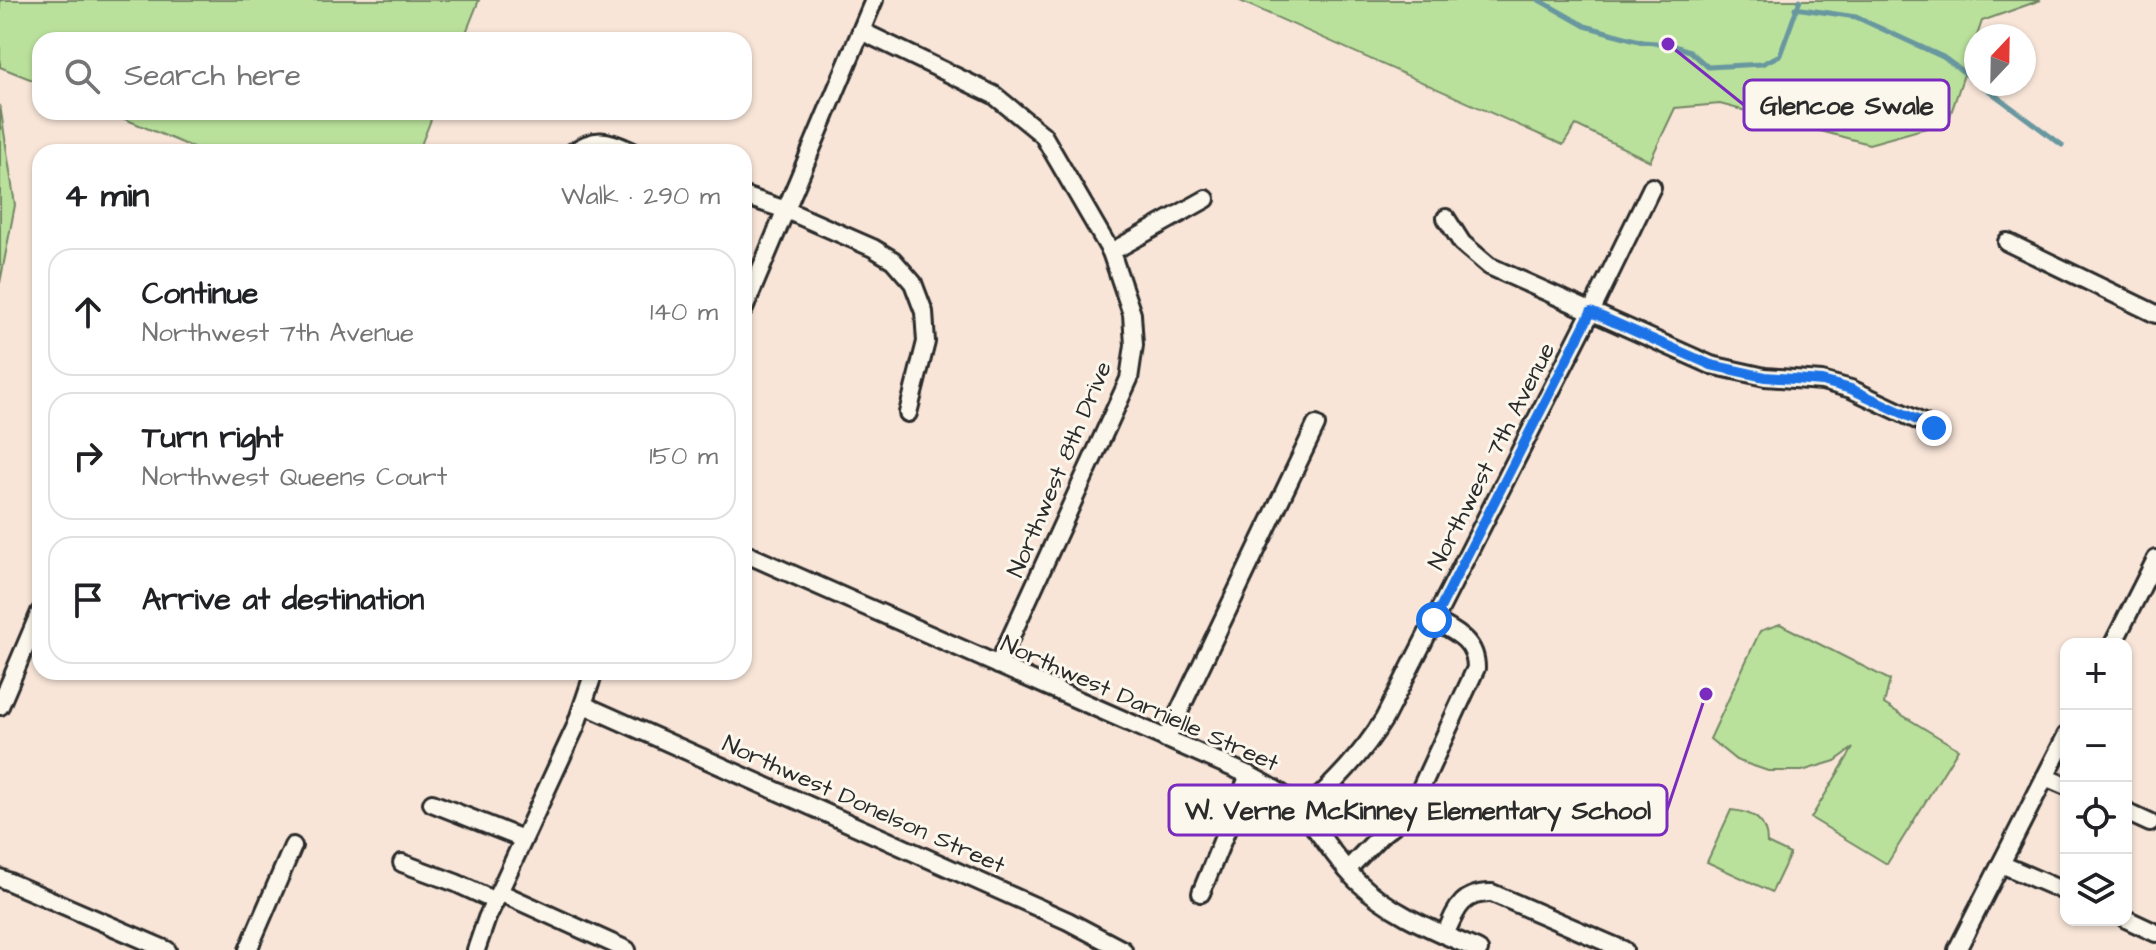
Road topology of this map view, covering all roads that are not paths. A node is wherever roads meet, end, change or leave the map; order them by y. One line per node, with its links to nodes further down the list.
1 (874, 0): 2 (street)
2 (861, 31): 8 (street); 11 (street, Northwest 8th Drive)
3 (584, 144): 4 (street)
4 (614, 144)
5 (1652, 187): 13 (street, Northwest 7th Avenue)
6 (752, 199): 8 (street)
7 (1206, 199): 11 (street)
8 (786, 210): 12 (street); 15 (street)
9 (1446, 218): 13 (street)
10 (2007, 242): 14 (street)
11 (1111, 252): 23 (street, Northwest 8th Drive)
12 (752, 290)
13 (1591, 312): 17 (street); 20 (street, Northwest 7th Avenue)
14 (2156, 314)
15 (908, 413)
16 (1316, 425): 27 (street)
17 (1934, 428)
18 (752, 557): 23 (street, Northwest Darnielle Street)
19 (2156, 559): 22 (street)
20 (1434, 620): 33 (street, Northwest 7th Avenue); 40 (street)
21 (32, 631): 26 (street)
22 (2116, 638)
23 (998, 665): 27 (street, Northwest Darnielle Street)
24 (592, 680): 25 (street)
25 (584, 705): 36 (street); 52 (street, Northwest Donelson Street)
26 (0, 706)
27 (1166, 739): 29 (street, Northwest Darnielle Street)
28 (2060, 748): 30 (street)
29 (1249, 775): 33 (street, Northwest Darnielle Street); 43 (street)
30 (2045, 777): 31 (street); 39 (street)
31 (2060, 783)
32 (432, 803): 36 (street)
33 (1302, 813): 40 (street, Northwest Darnielle Street)
34 (2132, 815): 35 (street)
35 (2150, 823)
36 (523, 839): 44 (street)
37 (293, 846): 49 (street)
38 (402, 863): 44 (street)
39 (2001, 864): 42 (street); 55 (street)
40 (1347, 870): 47 (street, Northwest Darnielle Street)
41 (0, 878): 48 (street)
42 (2060, 889)
43 (1201, 893)
44 (497, 897): 50 (street); 51 (street)
45 (2132, 922): 46 (street)
46 (2156, 933)
47 (1445, 935): 53 (street, Northwest Darnielle Street); 54 (street)
48 (167, 950)
49 (248, 950)
50 (476, 950)
51 (627, 950)
52 (1123, 950)
53 (1479, 950)
54 (1624, 950)
55 (1957, 950)

